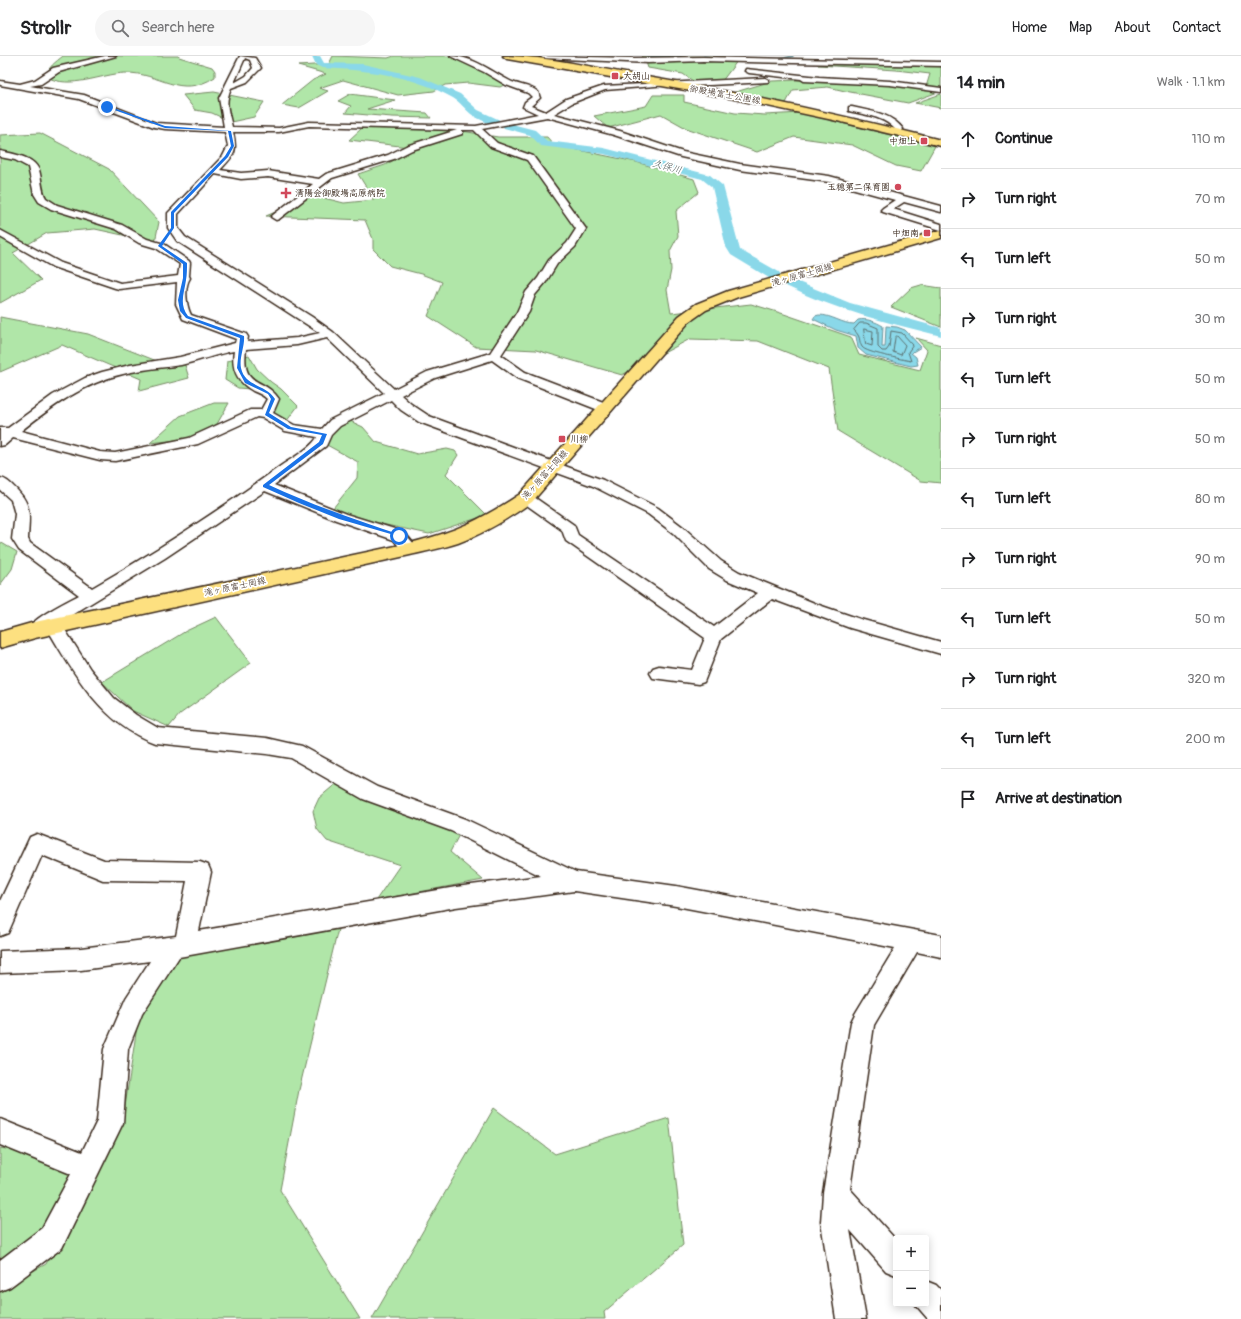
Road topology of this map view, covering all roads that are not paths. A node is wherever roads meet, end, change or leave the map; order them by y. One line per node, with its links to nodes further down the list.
1 (113, 56): 18 (street)
2 (244, 56): 17 (street); 17 (street)
3 (453, 56): 21 (street)
4 (507, 56): 16 (main road, 御殿場富士公園線)
5 (543, 56): 7 (street)
6 (932, 56): 8 (street)
7 (636, 60): 8 (street); 9 (street)
8 (939, 64): 11 (street)
9 (706, 67)
10 (744, 71): 13 (street)
11 (909, 71)
12 (830, 75): 13 (street); 15 (street); 15 (street)
13 (816, 79): 16 (street)
14 (0, 83): 18 (street)
15 (890, 83): 19 (street)
16 (668, 84): 21 (street); 24 (main road, 御殿場富士公園線)
17 (228, 86): 23 (street)
18 (19, 87): 23 (street)
19 (941, 90)
20 (852, 109): 24 (street)
21 (547, 116): 22 (street); 29 (street)
22 (472, 128): 23 (street); 28 (street); 40 (street)
23 (230, 131): 27 (street)
24 (897, 132): 25 (main road, 御殿場富士公園線)
25 (941, 144)
26 (0, 154): 36 (street)
27 (213, 170): 28 (street); 33 (street)
28 (321, 182): 31 (street)
29 (902, 199): 30 (street); 32 (street)
30 (941, 209)
31 (276, 217)
32 (941, 227)
33 (173, 228): 36 (street); 38 (street)
34 (0, 233): 37 (street)
35 (941, 234): 42 (main road, 滝ヶ原富士岡線)
36 (160, 246): 37 (street)
37 (185, 278): 39 (street)
38 (329, 334): 39 (street); 41 (street)
39 (241, 346): 43 (street); 45 (street)
40 (494, 356): 41 (street); 42 (street)
41 (392, 394): 44 (street); 46 (street)
42 (606, 408): 46 (main road, 滝ヶ原富士岡線)
43 (266, 414): 44 (street); 45 (street)
44 (325, 434): 48 (street)
45 (3, 435)
46 (552, 467): 49 (main road, 滝ヶ原富士岡線); 51 (street)
47 (0, 482): 52 (street)
48 (265, 486): 50 (street); 52 (street)
49 (526, 498): 50 (main road, 滝ヶ原富士岡線); 55 (street)
50 (410, 549): 53 (main road, 滝ヶ原富士岡線)
51 (771, 592): 55 (street); 57 (street)
52 (92, 596): 54 (street)
53 (54, 626): 54 (main road, 滝ヶ原富士岡線); 59 (street)
54 (35, 630): 56 (main road, 滝ヶ原富士岡線)
55 (714, 636): 58 (street)
56 (0, 640)
57 (941, 648)
58 (659, 673)
59 (574, 881): 61 (street); 62 (street)
60 (0, 926): 62 (street)
61 (912, 940): 63 (street); 67 (street)
62 (179, 946): 64 (street); 66 (street)
63 (941, 946)
64 (0, 962)
65 (0, 1132): 66 (street)
66 (88, 1168): 69 (street)
67 (836, 1193): 68 (street); 72 (street)
68 (893, 1258)
69 (0, 1277)
70 (929, 1298): 71 (street)
71 (941, 1312)
72 (851, 1319)

